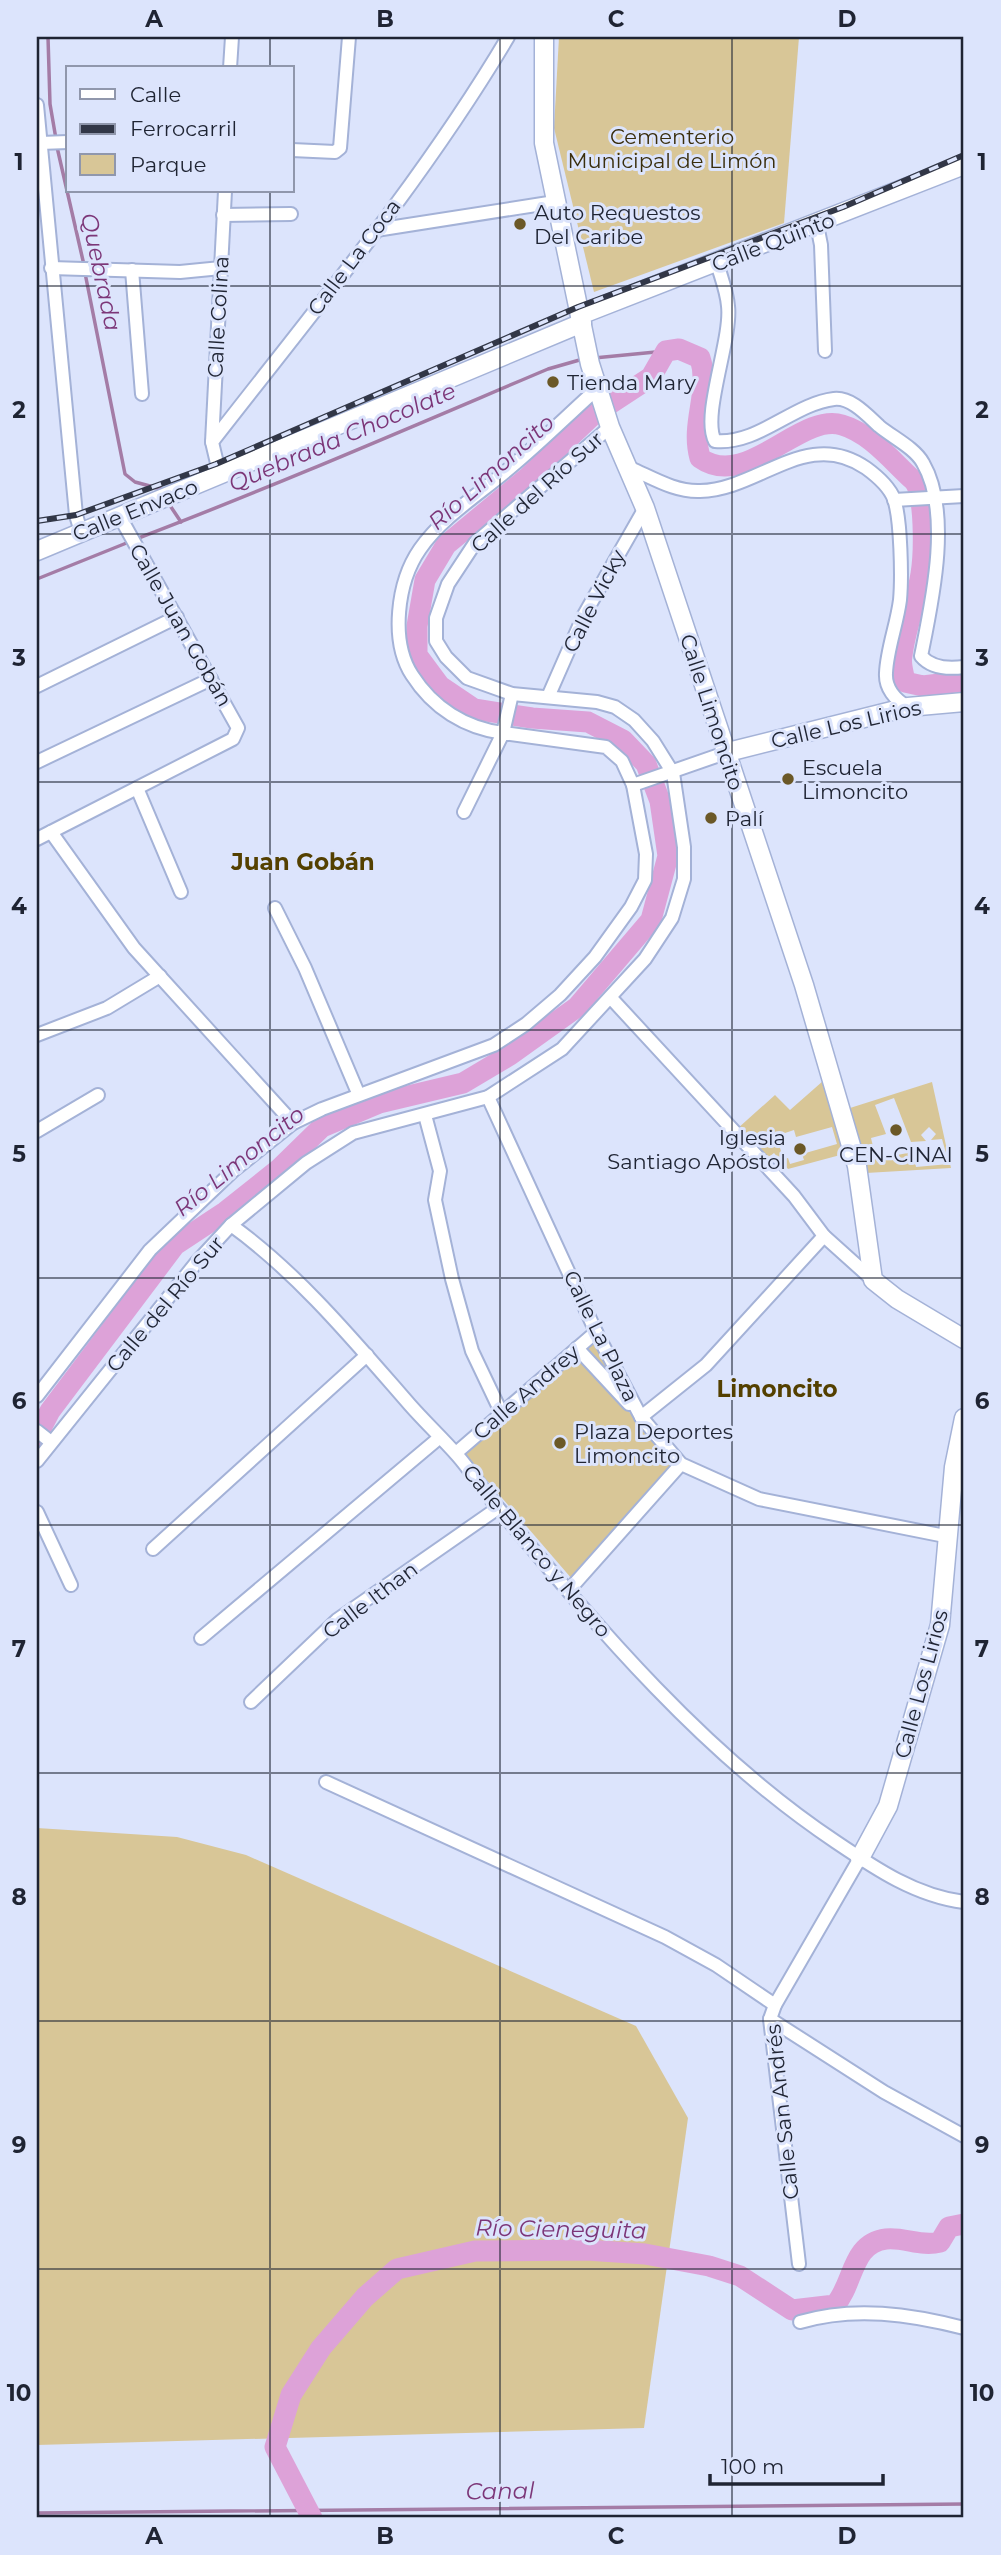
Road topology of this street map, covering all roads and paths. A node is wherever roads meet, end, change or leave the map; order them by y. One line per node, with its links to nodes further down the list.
1 (232, 37): 5 (street)
2 (349, 37): 9 (street)
3 (508, 37): 16 (street, Calle La Coca)
4 (544, 37): 12 (street, Calle Limoncito)
5 (230, 66)
6 (37, 105): 8 (street)
7 (66, 142): 8 (street)
8 (44, 143): 17 (street)
9 (294, 150)
10 (964, 165): 15 (street, Calle Quinto)
11 (225, 192): 14 (street, Calle Colina)
12 (555, 202): 16 (street); 21 (street, Calle Limoncito)
13 (291, 214): 14 (street)
14 (223, 215): 19 (street, Calle Colina)
15 (817, 225): 18 (street, Calle Quinto); 22 (street)
16 (376, 230): 26 (street, Calle La Coca)
17 (46, 262): 20 (street); 34 (street)
18 (717, 264): 21 (street, Calle Quinto); 30 (street)
19 (221, 268): 20 (street); 26 (street, Calle Colina)
20 (132, 270): 24 (street)
21 (581, 319): 23 (street, Calle Limoncito); 28 (street, Calle Envaco)
22 (825, 351)
23 (599, 392): 25 (street, Calle Limoncito); 44 (street)
24 (142, 394)
25 (608, 422): 27 (street, Calle Limoncito); 40 (street, Calle del Río Sur)
26 (212, 442): 28 (street)
27 (630, 468): 31 (street); 32 (street, Calle Limoncito)
28 (220, 476): 33 (street, Calle Envaco)
29 (964, 496): 30 (street)
30 (936, 499): 31 (street); 37 (street)
31 (894, 500): 43 (street)
32 (645, 508): 41 (street, Calle Vicky); 45 (street, Calle Limoncito)
33 (120, 517): 34 (street, Calle Envaco); 36 (street, Calle Juan Gobán)
34 (81, 532): 35 (street, Calle Envaco)
35 (37, 551)
36 (177, 617): 38 (street, Calle Juan Gobán); 39 (street)
37 (964, 667)
38 (211, 679): 46 (street); 49 (street, Calle Juan Gobán)
39 (37, 686)
40 (512, 694): 41 (street, Calle del Río Sur); 44 (street)
41 (548, 697): 47 (street, Calle del Río Sur)
42 (964, 702): 43 (street, Calle Los Lirios)
43 (908, 707): 45 (street, Calle Los Lirios)
44 (505, 728): 48 (street); 50 (street)
45 (728, 752): 47 (street); 66 (street, Calle Limoncito)
46 (37, 762)
47 (666, 774): 48 (street); 56 (street, Calle del Río Sur)
48 (635, 784): 58 (street)
49 (137, 788): 51 (street, Calle Juan Gobán); 53 (street)
50 (464, 812)
51 (51, 832): 52 (street, Calle Juan Gobán); 55 (street)
52 (37, 839)
53 (181, 892)
54 (275, 908): 58 (street)
55 (160, 976): 57 (street); 62 (street)
56 (611, 998): 60 (street, Calle del Río Sur); 65 (street)
57 (37, 1035)
58 (358, 1093): 62 (street)
59 (98, 1095): 63 (street)
60 (488, 1097): 61 (street, Calle del Río Sur); 67 (street, Calle La Plaza)
61 (425, 1115): 64 (street, Calle del Río Sur); 72 (street)
62 (293, 1123): 71 (street)
63 (37, 1130)
64 (232, 1225): 70 (street, Calle Blanco y Negro); 77 (street, Calle del Río Sur)
65 (824, 1236): 66 (street); 73 (street)
66 (873, 1280): 68 (street)
67 (596, 1332): 69 (street, Calle Andrey); 73 (street, Calle La Plaza)
68 (964, 1339)
69 (577, 1348): 72 (street, Calle Andrey); 73 (street)
70 (367, 1355): 76 (street, Calle Blanco y Negro); 84 (street)
71 (37, 1396)
72 (501, 1412): 78 (street, Calle Andrey)
73 (641, 1417): 80 (street, Calle La Plaza)
74 (964, 1418): 83 (street, Calle Los Lirios)
75 (37, 1431): 77 (street)
76 (439, 1438): 78 (street, Calle Blanco y Negro); 87 (street)
77 (51, 1443): 79 (street, Calle del Río Sur)
78 (456, 1453): 81 (street, Calle Blanco y Negro)
79 (37, 1461)
80 (681, 1464): 83 (street, Calle La Plaza); 86 (street)
81 (498, 1508): 86 (street, Calle Blanco y Negro); 88 (street, Calle Ithan)
82 (37, 1512): 85 (street)
83 (950, 1537): 90 (street, Calle Los Lirios)
84 (153, 1549)
85 (71, 1584)
86 (569, 1590): 90 (street, Calle Blanco y Negro)
87 (201, 1638)
88 (251, 1702)
89 (326, 1782): 92 (street)
90 (860, 1858): 91 (street, Calle Blanco y Negro); 92 (street, Calle San Andrés)
91 (964, 1902)
92 (775, 2005): 93 (street, Calle San Andrés)
93 (770, 2019): 94 (street); 95 (street, Calle San Andrés)
94 (964, 2136)
95 (799, 2264)
96 (800, 2322): 97 (street)
97 (964, 2328)

